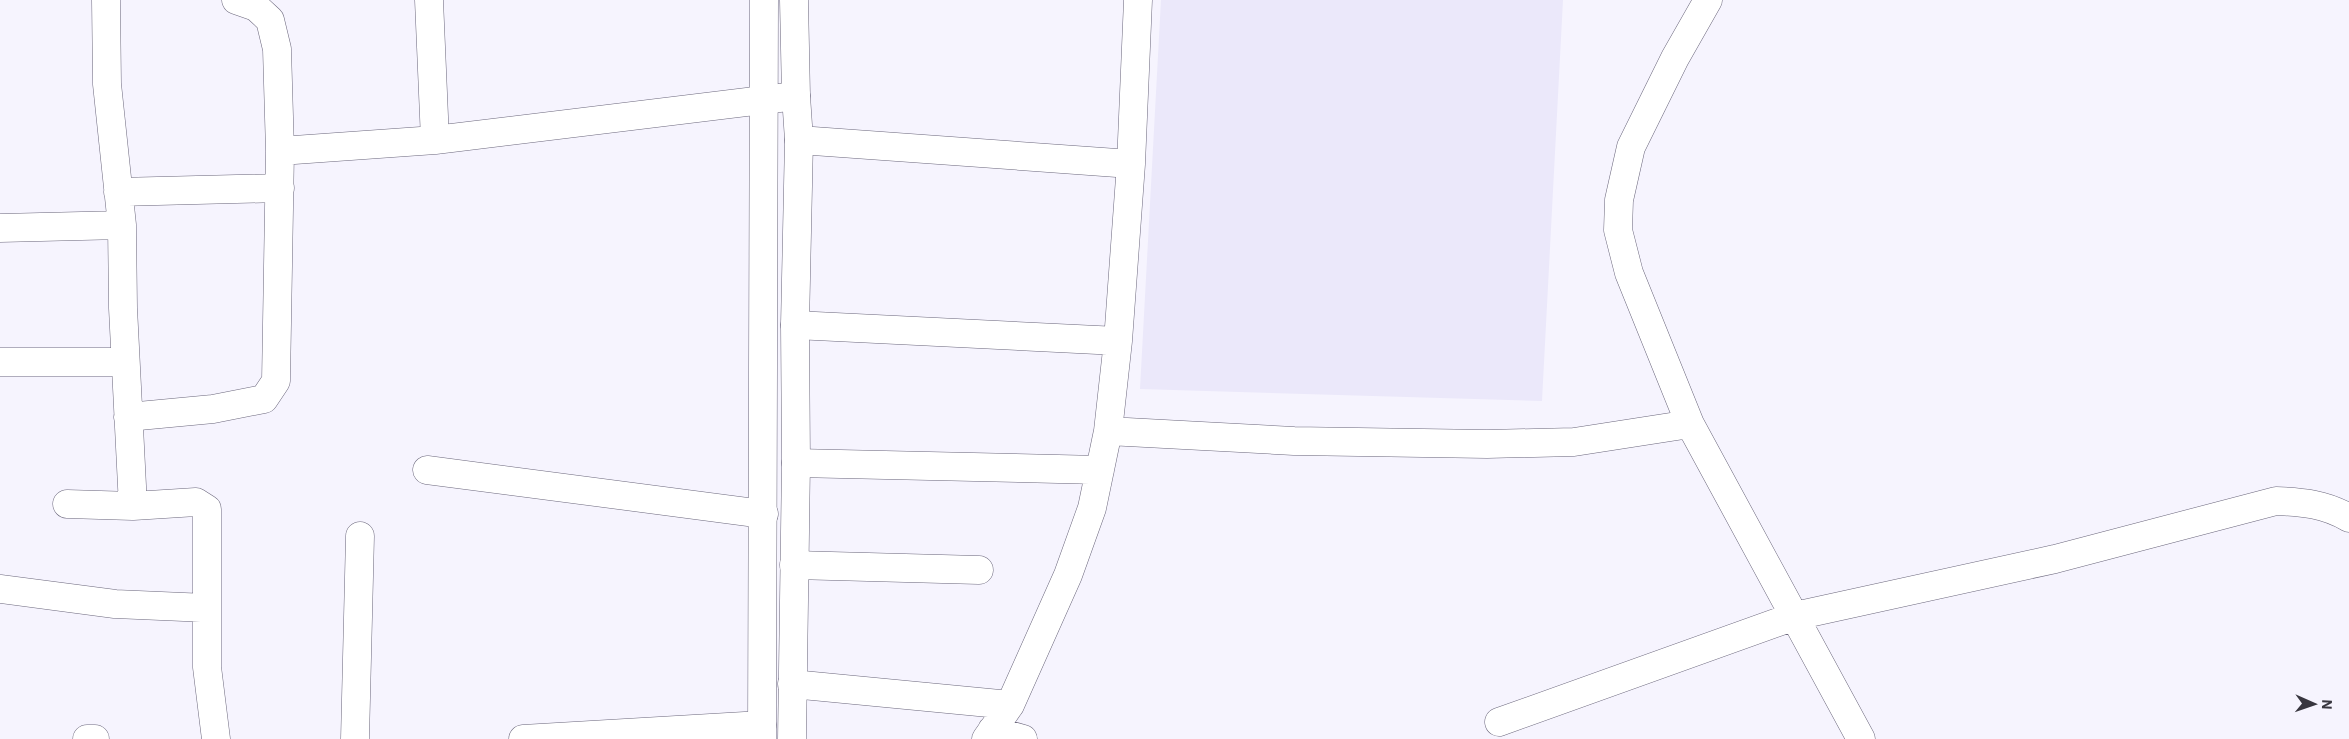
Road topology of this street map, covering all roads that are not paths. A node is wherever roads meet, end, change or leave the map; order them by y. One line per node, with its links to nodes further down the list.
1 (106, 0): 15 (street)
2 (236, 0): 12 (street)
3 (428, 0): 10 (street)
4 (764, 0): 9 (street)
5 (794, 0): 8 (street)
6 (1138, 0): 13 (street)
7 (1708, 0): 23 (street)
8 (796, 96): 9 (street); 11 (street)
9 (764, 101): 10 (street); 30 (street)
10 (435, 140): 12 (street)
11 (799, 140): 13 (street); 18 (street)
12 (280, 151): 14 (street)
13 (1131, 164): 19 (street)
14 (280, 188): 15 (street); 22 (street)
15 (118, 192): 16 (street)
16 (122, 225): 17 (street); 21 (street)
17 (0, 228)
18 (795, 325): 19 (street); 25 (street)
19 (1118, 341): 24 (street)
20 (0, 362): 21 (street)
21 (126, 362): 22 (street)
22 (128, 417): 29 (street)
23 (1690, 424): 24 (street); 37 (street)
24 (1108, 431): 27 (street)
25 (796, 462): 27 (street); 33 (street)
26 (427, 470): 30 (street)
27 (1100, 470): 39 (street)
28 (67, 504): 29 (street)
29 (133, 506): 36 (street)
30 (764, 514): 41 (street)
31 (2349, 518): 37 (street)
32 (360, 536): 46 (street)
33 (794, 565): 34 (street); 38 (street)
34 (979, 570)
35 (0, 589): 36 (street)
36 (208, 608): 45 (street)
37 (1795, 616): 40 (street); 50 (street)
38 (792, 684): 39 (street); 48 (street)
39 (1010, 705): 42 (street)
40 (1500, 722)
41 (762, 732): 47 (street)
42 (989, 734): 49 (street)
43 (88, 739): 44 (street)
44 (95, 739)
45 (216, 739)
46 (355, 739)
47 (523, 739)
48 (792, 739)
49 (1023, 739)
50 (1861, 739)

